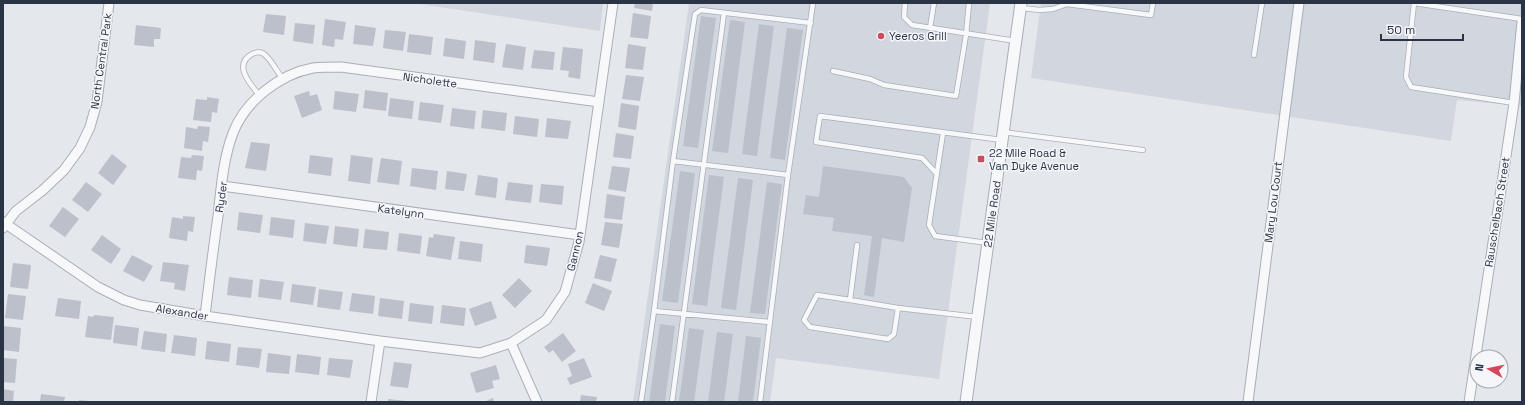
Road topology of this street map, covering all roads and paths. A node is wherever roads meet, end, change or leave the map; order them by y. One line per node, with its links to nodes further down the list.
1 (109, 3): 36 (street, North Central Park)
2 (613, 3): 26 (street, Gannon)
3 (813, 3): 16 (lane)
4 (905, 3): 17 (lane)
5 (934, 3): 17 (lane)
6 (969, 3): 18 (lane)
7 (1054, 3): 13 (lane)
8 (1153, 3): 13 (lane)
9 (1262, 3): 20 (lane)
10 (1299, 3): 55 (street, Mary Lou Court)
11 (1414, 3): 15 (lane); 27 (lane)
12 (1020, 6): 13 (lane); 19 (street, 22 Mile Road)
13 (1053, 9)
14 (724, 13): 16 (lane); 31 (lane); 32 (lane)
15 (1522, 20): 23 (street, Rauschelbach Street)
16 (811, 24): 34 (lane)
17 (930, 28): 18 (lane)
18 (966, 34): 19 (lane); 21 (lane)
19 (1016, 41): 29 (street, 22 Mile Road)
20 (1254, 56)
21 (833, 71)
22 (283, 80): 24 (street, Nicholette); 25 (lane); 26 (street, Nicholette)
23 (1519, 87): 27 (street, Rauschelbach Street)
24 (266, 89): 25 (street, Ryder)
25 (260, 96): 35 (street, Ryder)
26 (599, 102): 37 (street, Gannon)
27 (1514, 103): 56 (street, Rauschelbach Street)
28 (943, 133): 29 (lane); 33 (lane); 33 (lane)
29 (1002, 136): 30 (lane); 38 (street, 22 Mile Road)
30 (1143, 150)
31 (673, 161): 32 (lane); 42 (lane)
32 (703, 165): 34 (lane); 43 (lane)
33 (937, 174): 38 (lane)
34 (788, 175): 46 (lane)
35 (222, 186): 37 (street, Katelynn); 44 (street, Ryder)
36 (4, 225): 44 (street, Alexander)
37 (580, 235): 48 (street, Gannon)
38 (988, 243): 45 (street, 22 Mile Road)
39 (858, 244): 40 (lane)
40 (850, 300): 41 (lane); 41 (lane)
41 (898, 308): 45 (lane)
42 (654, 311): 43 (lane); 51 (lane)
43 (684, 314): 46 (lane); 52 (lane)
44 (204, 316): 47 (street, Alexander)
45 (978, 317): 54 (street, 22 Mile Road)
46 (769, 322): 53 (lane)
47 (380, 340): 48 (street, Gannon); 49 (street)
48 (511, 343): 50 (street)
49 (371, 402)
50 (537, 402)
51 (642, 402)
52 (672, 402)
53 (760, 402)
54 (966, 402)
55 (1248, 402)
56 (1469, 402)

